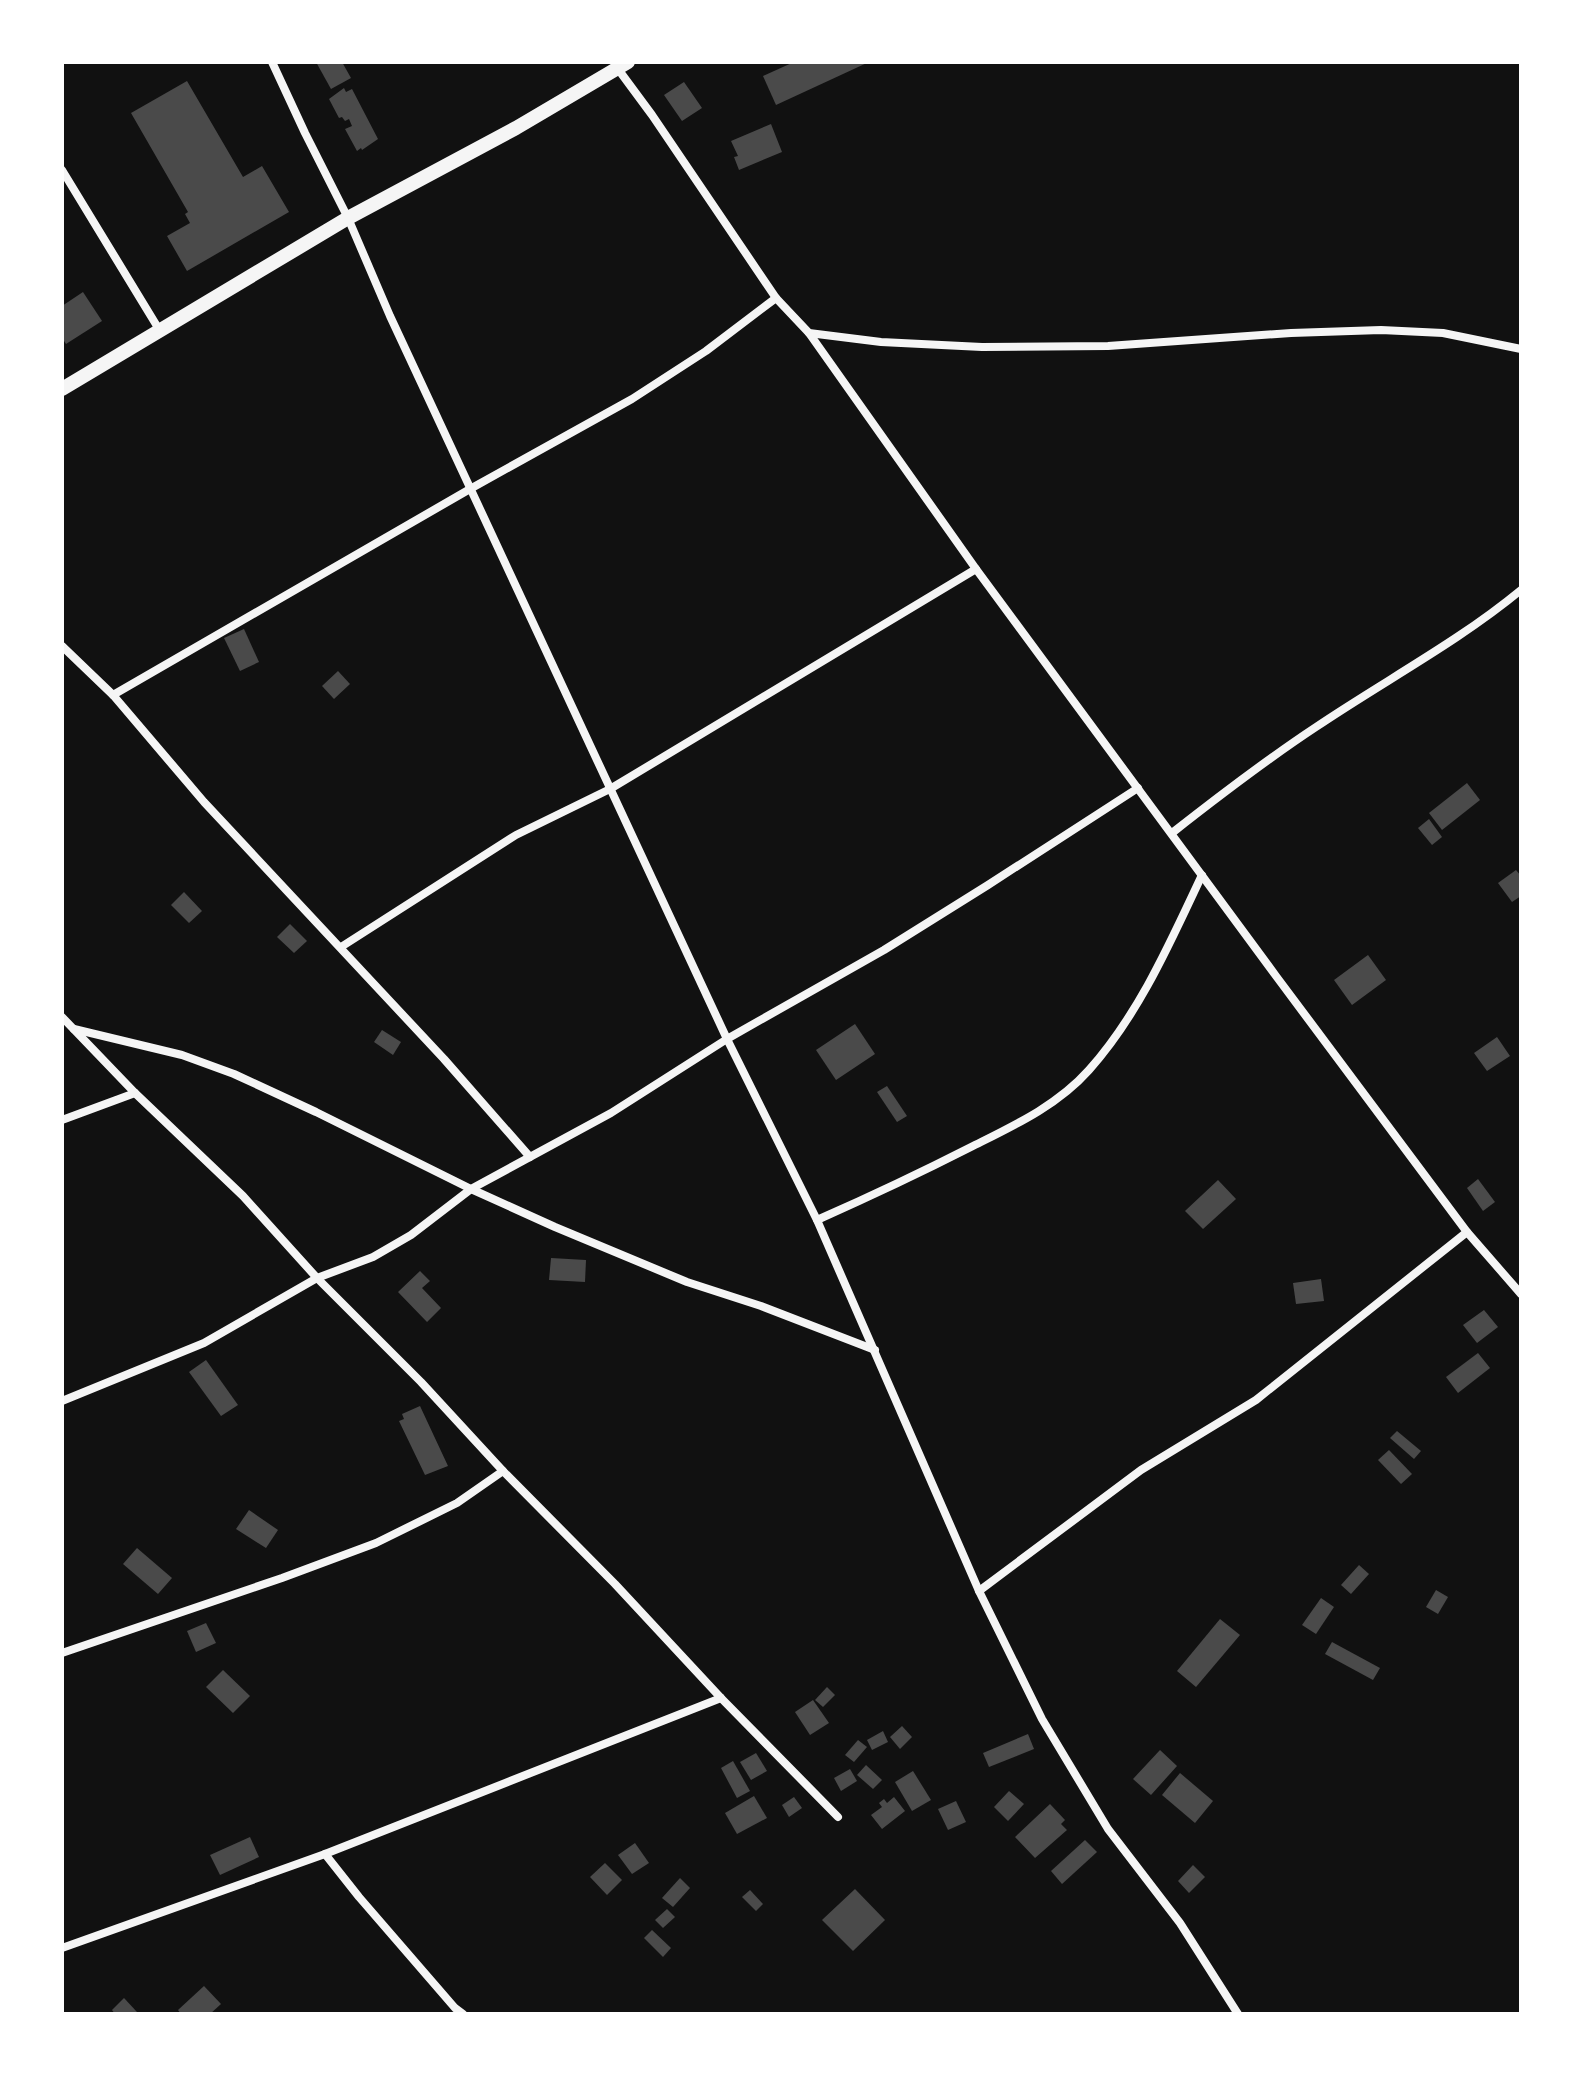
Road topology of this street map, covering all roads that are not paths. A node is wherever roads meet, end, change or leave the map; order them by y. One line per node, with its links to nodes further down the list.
1 (272, 62): 4 (street)
2 (623, 65): 4 (main road); 5 (street)
3 (62, 170): 6 (street)
4 (348, 218): 6 (main road); 10 (street)
5 (776, 298): 7 (street); 10 (street)
6 (160, 331): 9 (main road)
7 (809, 333): 8 (street); 11 (street)
8 (1521, 349)
9 (62, 389)
10 (470, 489): 14 (street); 16 (street)
11 (976, 569): 15 (street); 16 (street)
12 (1521, 590): 17 (street)
13 (62, 646): 14 (street)
14 (113, 695): 19 (street)
15 (1138, 788): 17 (street); 22 (street)
16 (610, 789): 19 (street); 22 (street)
17 (1172, 833): 18 (street)
18 (1202, 875): 27 (street); 28 (street)
19 (341, 947): 25 (street)
20 (62, 1017): 21 (street)
21 (73, 1029): 23 (street); 26 (street)
22 (727, 1039): 25 (street); 27 (street)
23 (135, 1093): 24 (street); 29 (street)
24 (62, 1120)
25 (530, 1157): 26 (street)
26 (471, 1189): 29 (street); 31 (street)
27 (817, 1220): 31 (street)
28 (1467, 1232): 30 (street); 34 (street)
29 (317, 1278): 32 (street); 33 (street)
30 (1521, 1294)
31 (875, 1350): 34 (street)
32 (62, 1401)
33 (503, 1471): 35 (street); 36 (street)
34 (979, 1591): 41 (street)
35 (62, 1653)
36 (721, 1698): 37 (street); 38 (street)
37 (838, 1817)
38 (325, 1854): 39 (street); 40 (street)
39 (62, 1948)
40 (463, 2014)
41 (1238, 2014)

